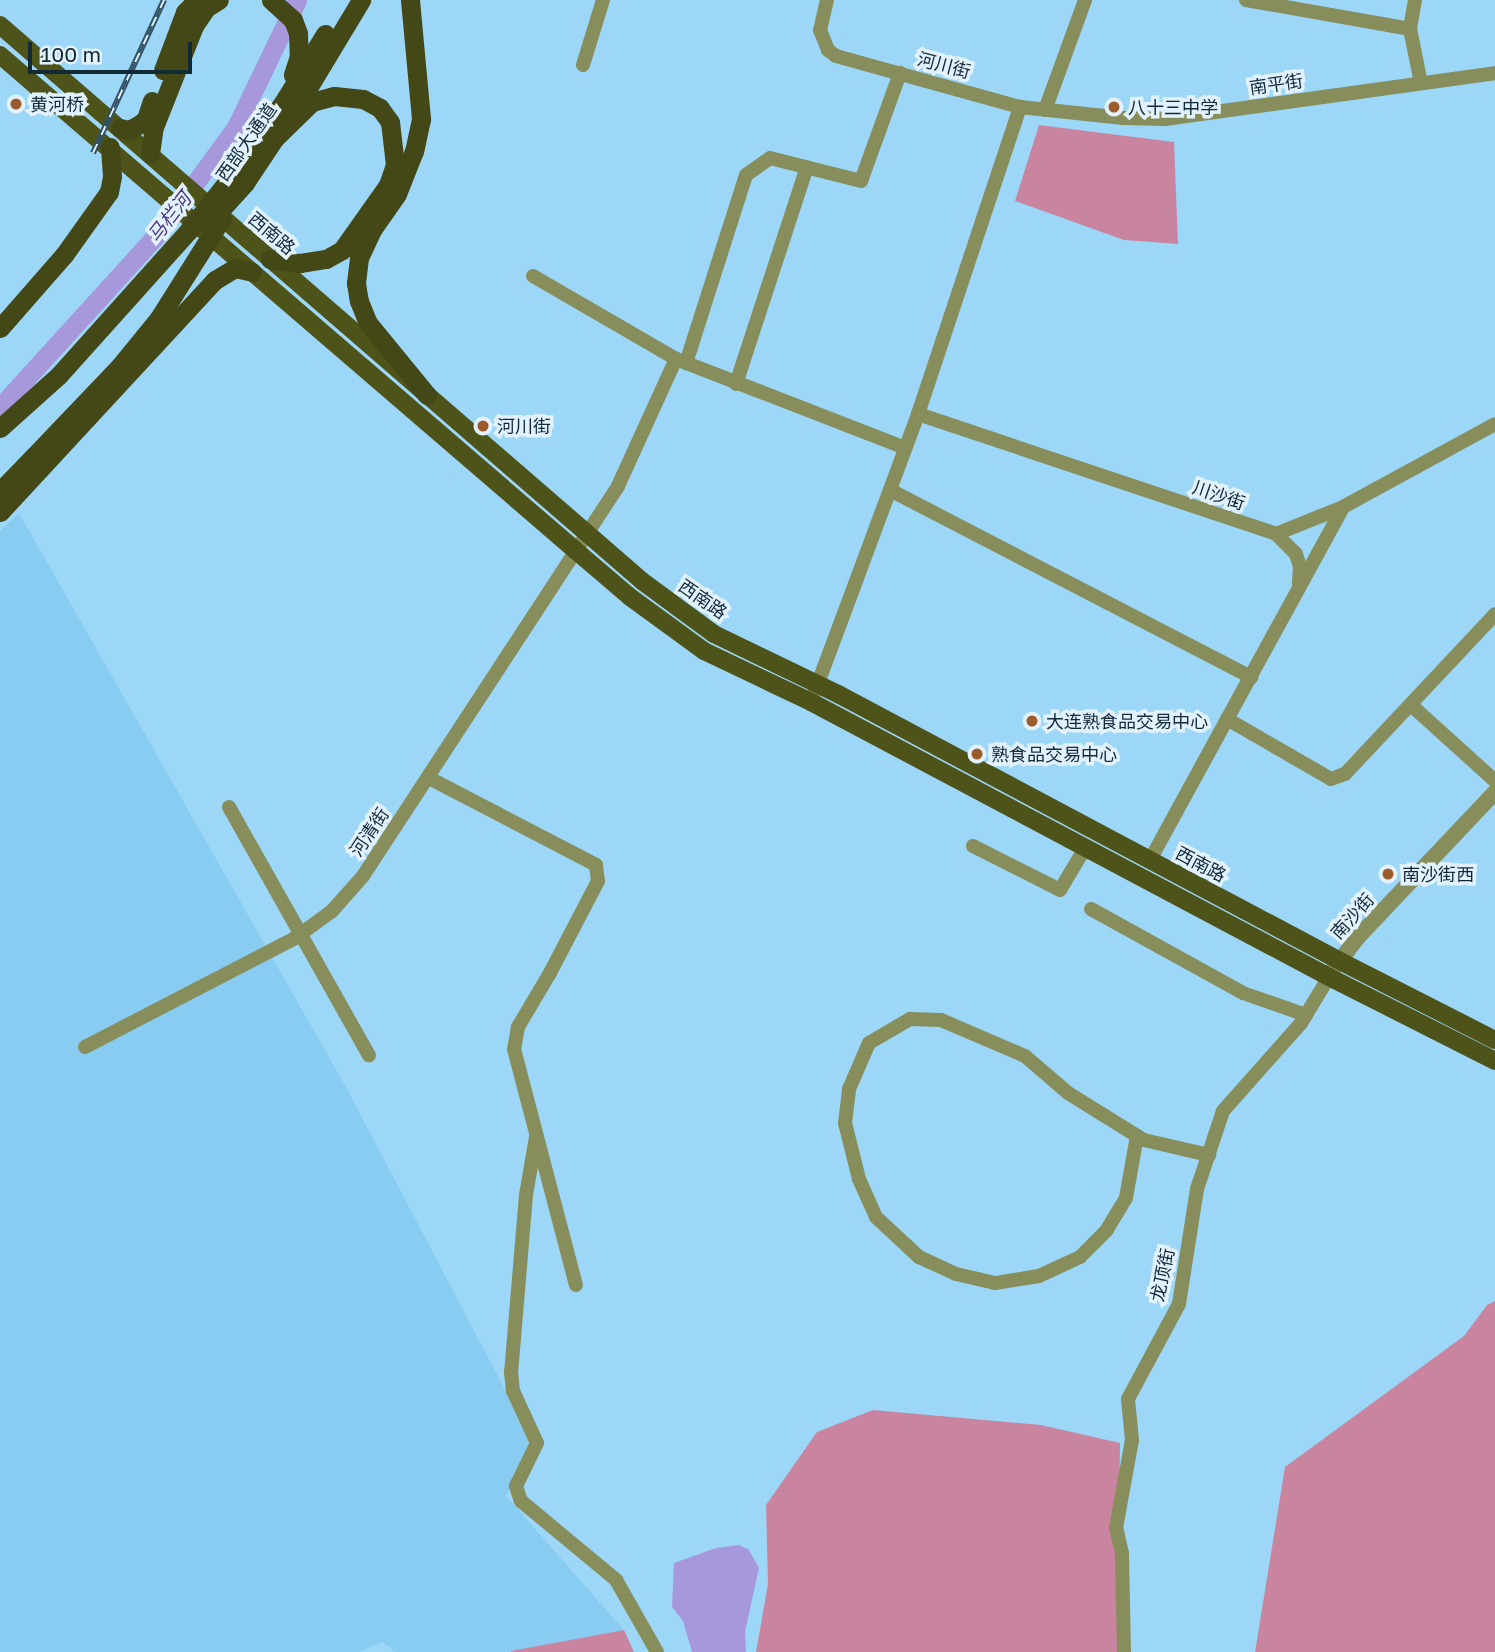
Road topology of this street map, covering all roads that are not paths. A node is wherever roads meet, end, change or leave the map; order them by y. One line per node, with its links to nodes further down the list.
1 (271, 0): 18 (highway)
2 (346, 0): 18 (highway, 西部大通道)
3 (361, 0): 22 (highway, 西部大通道)
4 (410, 0): 33 (highway)
5 (603, 0): 14 (street)
6 (827, 0): 15 (street, 河川街)
7 (1085, 0): 20 (street)
8 (1246, 0): 12 (street)
9 (1415, 0): 12 (street)
10 (210, 1): 21 (highway); 24 (highway)
11 (0, 25): 21 (main road, 西南路)
12 (1410, 29): 17 (street)
13 (0, 55): 23 (main road)
14 (583, 65)
15 (900, 73): 19 (street, 河川街); 25 (street, 河清街)
16 (1495, 73): 17 (street, 南平街)
17 (1421, 83): 20 (street, 南平街)
18 (286, 98): 36 (highway, 西部大通道, bridge)
19 (1020, 107): 20 (street, 南平街); 34 (street)
20 (1045, 110)
21 (120, 128): 24 (main road, 西南路)
22 (274, 139): 26 (highway, 西部大通道); 27 (highway)
23 (110, 147): 28 (main road, bridge); 30 (highway)
24 (153, 157): 27 (main road, 西南路, bridge)
25 (807, 167): 31 (street, 河清街); 32 (street)
26 (245, 183): 37 (highway, 西部大通道, bridge); 40 (highway, bridge)
27 (270, 259): 33 (main road, 西南路)
28 (252, 272): 42 (highway); 45 (main road)
29 (533, 276): 31 (street)
30 (0, 328)
31 (681, 361): 32 (street); 43 (street, 河清街)
32 (736, 384): 38 (street)
33 (427, 395): 43 (main road, 西南路)
34 (918, 414): 38 (street); 44 (street, 川沙街)
35 (1495, 424): 41 (street)
36 (0, 428)
37 (0, 444)
38 (905, 448): 39 (street)
39 (890, 490): 48 (street); 49 (street)
40 (0, 491)
41 (1343, 507): 44 (street); 46 (street)
42 (0, 512)
43 (587, 532): 45 (street, 河清街); 49 (main road, 西南路)
44 (1276, 534): 46 (street)
45 (575, 550): 50 (main road); 53 (street, 河清街)
46 (1299, 589): 48 (street)
47 (1495, 614): 51 (street)
48 (1251, 677): 52 (street)
49 (818, 684): 50 (street); 59 (main road, 西南路)
50 (811, 702): 58 (main road)
51 (1411, 705): 52 (street); 54 (street)
52 (1227, 719): 59 (street)
53 (429, 778): 61 (street, 河清街); 69 (street)
54 (1495, 781)
55 (1495, 792): 62 (street, 南沙街)
56 (229, 807): 61 (street)
57 (973, 846): 58 (street)
58 (1085, 848): 63 (main road)
59 (1150, 860): 62 (main road, 西南路)
60 (1091, 909): 64 (street)
61 (300, 934): 66 (street, 河清街); 67 (street)
62 (1338, 960): 63 (street, 南沙街); 65 (main road, 西南路)
63 (1329, 978): 64 (street, 龙顶街); 68 (main road)
64 (1306, 1015): 71 (street, 龙顶街)
65 (1495, 1040)
66 (85, 1047)
67 (369, 1055)
68 (1495, 1061)
69 (537, 1132): 72 (street); 73 (street)
70 (1137, 1136): 70 (street); 71 (street)
71 (1209, 1155): 74 (street, 龙顶街)
72 (576, 1285)
73 (657, 1652)
74 (1124, 1652)

